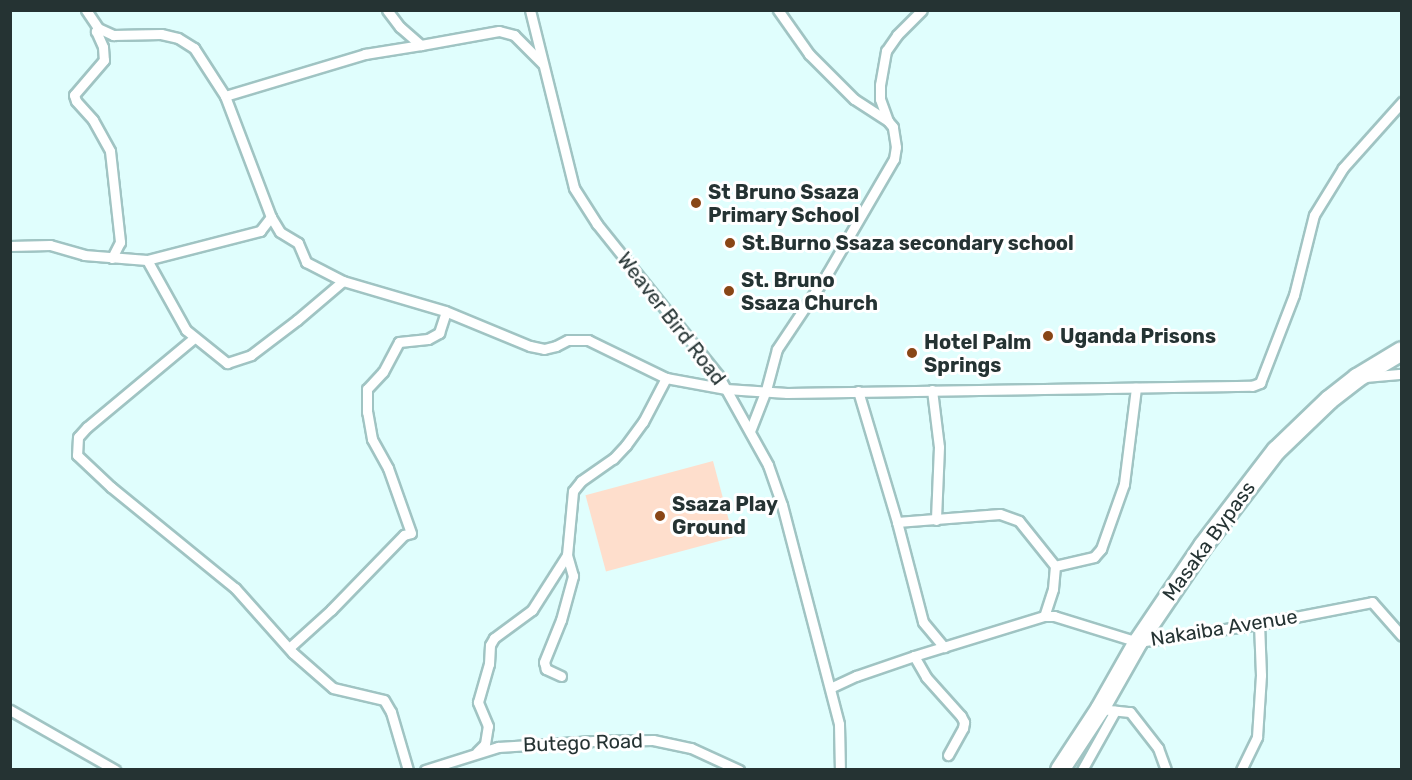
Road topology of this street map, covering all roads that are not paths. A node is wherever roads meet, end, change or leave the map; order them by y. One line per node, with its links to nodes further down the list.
1 (86, 10): 6 (street)
2 (387, 10): 7 (street)
3 (530, 10): 8 (street, Weaver Bird Road)
4 (778, 10): 11 (street)
5 (922, 10): 11 (street)
6 (98, 28): 9 (street); 15 (street)
7 (421, 45): 8 (street); 9 (street)
8 (544, 66): 28 (street, Weaver Bird Road)
9 (225, 96): 12 (street)
10 (1401, 102): 27 (street)
11 (888, 121): 29 (street)
12 (271, 217): 13 (street); 14 (street)
13 (260, 231): 14 (street); 19 (street)
14 (280, 232): 20 (street)
15 (120, 242): 17 (street); 18 (street)
16 (10, 246): 17 (street)
17 (112, 258): 18 (street)
18 (132, 259): 19 (street)
19 (147, 260): 22 (street)
20 (343, 281): 21 (street); 22 (street)
21 (446, 312): 25 (street); 42 (street)
22 (194, 338): 42 (street)
23 (1401, 351): 26 (highway, Masaka Bypass)
24 (1401, 374): 26 (street)
25 (666, 378): 28 (street); 35 (street)
26 (1357, 378): 40 (highway, Masaka Bypass)
27 (1136, 388): 30 (street); 36 (street)
28 (726, 389): 29 (street); 32 (street, Weaver Bird Road)
29 (766, 390): 31 (street); 32 (street)
30 (932, 390): 31 (street); 33 (street)
31 (858, 391): 34 (street)
32 (750, 430): 45 (street, Weaver Bird Road)
33 (936, 520): 34 (street); 36 (street)
34 (897, 522): 41 (street)
35 (567, 555): 44 (street); 48 (street)
36 (1055, 566): 37 (street)
37 (1044, 616): 40 (street, Nakaiba Avenue); 41 (street, Nakaiba Avenue)
38 (1259, 624): 39 (street, Nakaiba Avenue); 40 (street, Nakaiba Avenue); 58 (street)
39 (1401, 636)
40 (1138, 642): 47 (highway, Masaka Bypass)
41 (944, 647): 43 (street, Nakaiba Avenue)
42 (289, 648): 51 (street)
43 (914, 656): 45 (street, Nakaiba Avenue); 49 (street)
44 (561, 676)
45 (830, 688): 54 (street, Weaver Bird Road)
46 (10, 710): 50 (street)
47 (1107, 710): 55 (highway, Masaka Bypass); 56 (street); 57 (street)
48 (475, 753): 52 (street, Butego Road); 53 (street, Butego Road)
49 (948, 755)
50 (115, 770)
51 (408, 770)
52 (425, 770)
53 (739, 770)
54 (840, 770)
55 (1060, 770)
56 (1082, 770)
57 (1166, 770)
58 (1241, 770)

